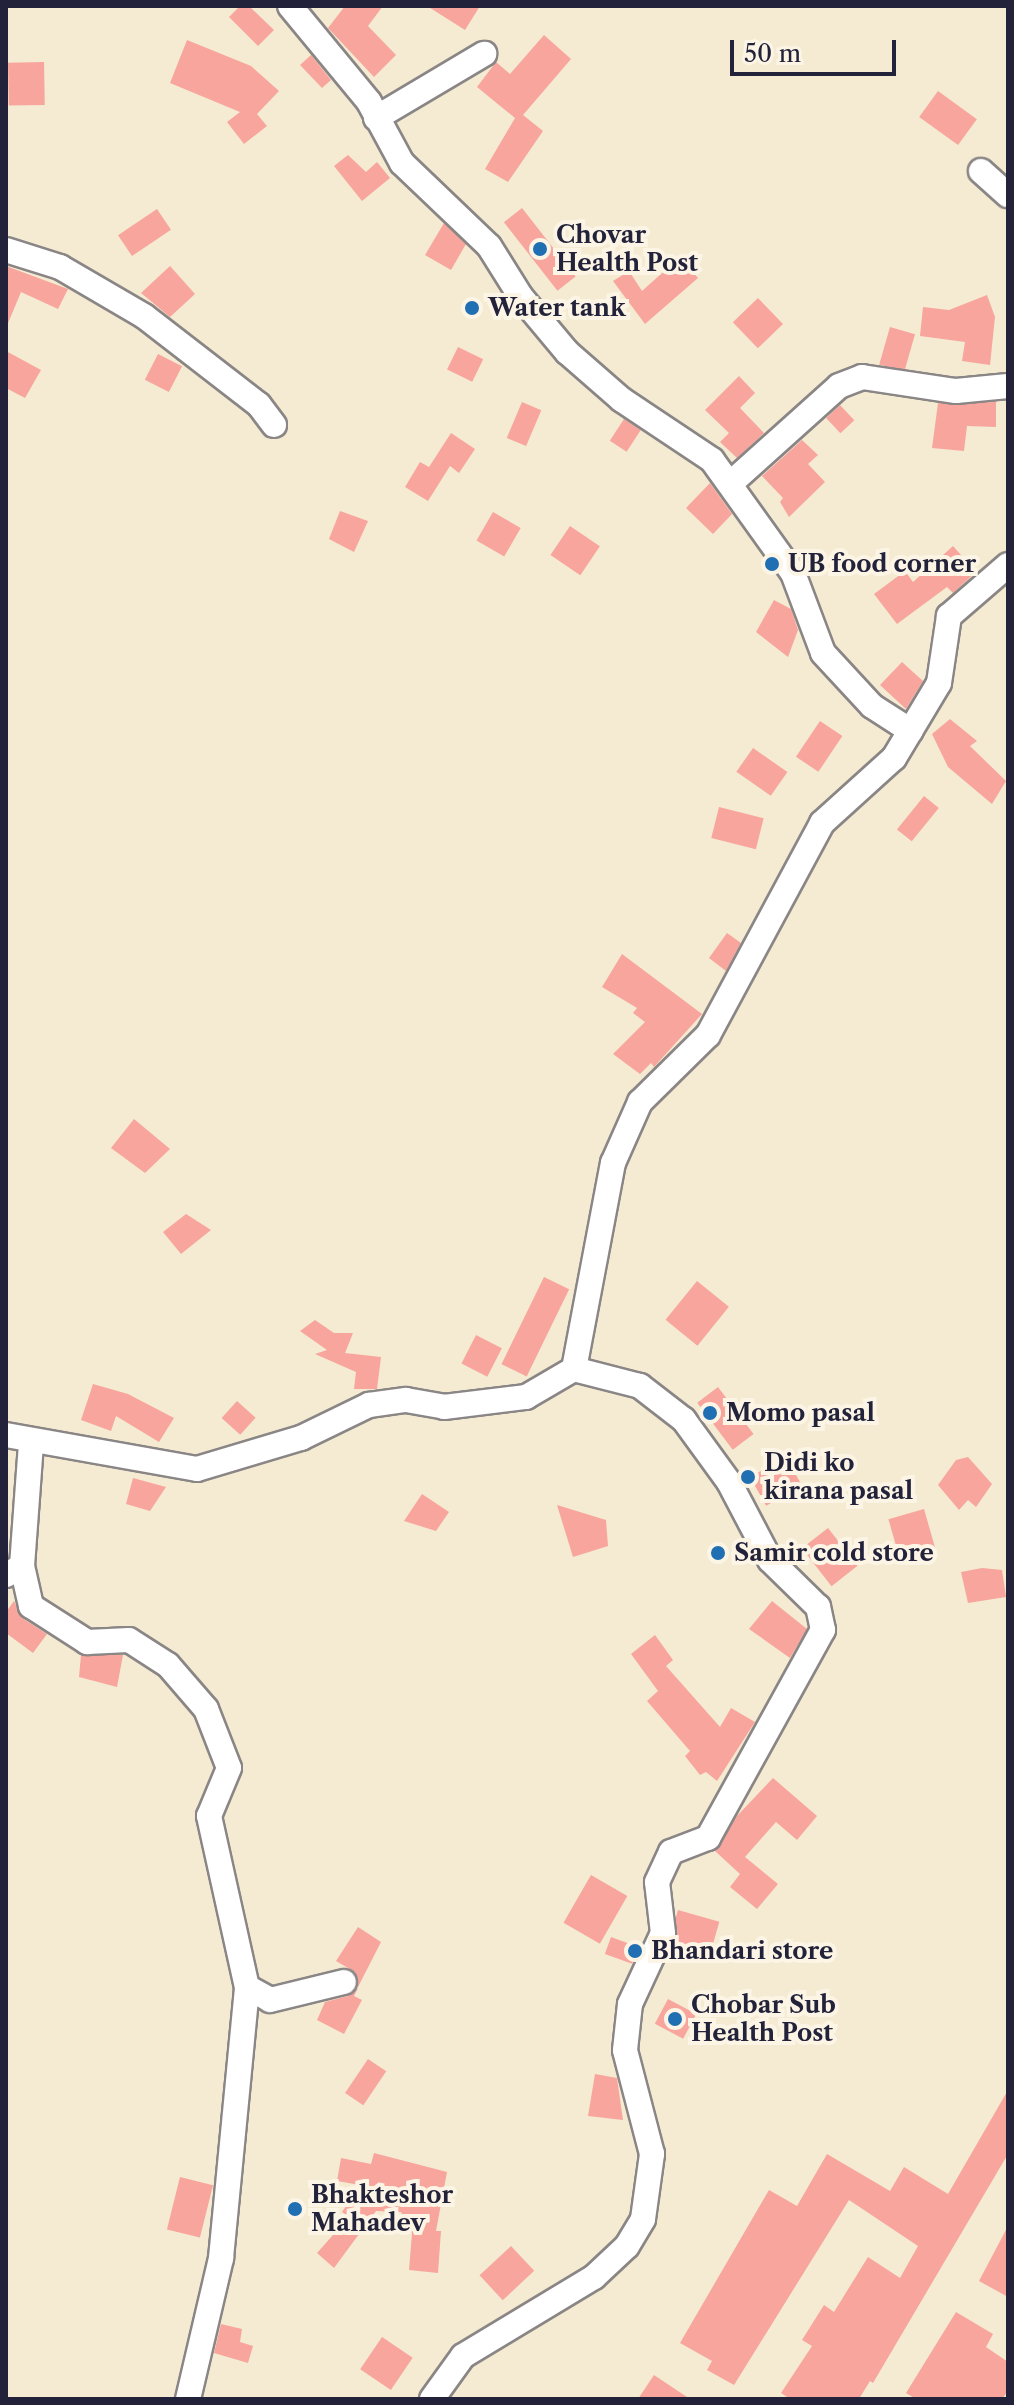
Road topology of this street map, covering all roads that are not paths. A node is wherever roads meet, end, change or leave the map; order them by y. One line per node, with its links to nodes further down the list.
1 (290, 6): 3 (street)
2 (484, 54): 3 (street)
3 (376, 118): 9 (street)
4 (981, 171): 5 (street)
5 (1008, 195)
6 (6, 250): 8 (street)
7 (1008, 386): 9 (street)
8 (274, 425)
9 (731, 483): 11 (street)
10 (1008, 565): 11 (street)
11 (911, 731): 12 (street)
12 (574, 1369): 14 (street); 19 (street)
13 (6, 1435): 14 (street)
14 (31, 1443): 15 (street)
15 (14, 1570): 17 (street)
16 (344, 1982): 17 (street)
17 (247, 1987): 18 (street)
18 (188, 2399)
19 (432, 2399)

